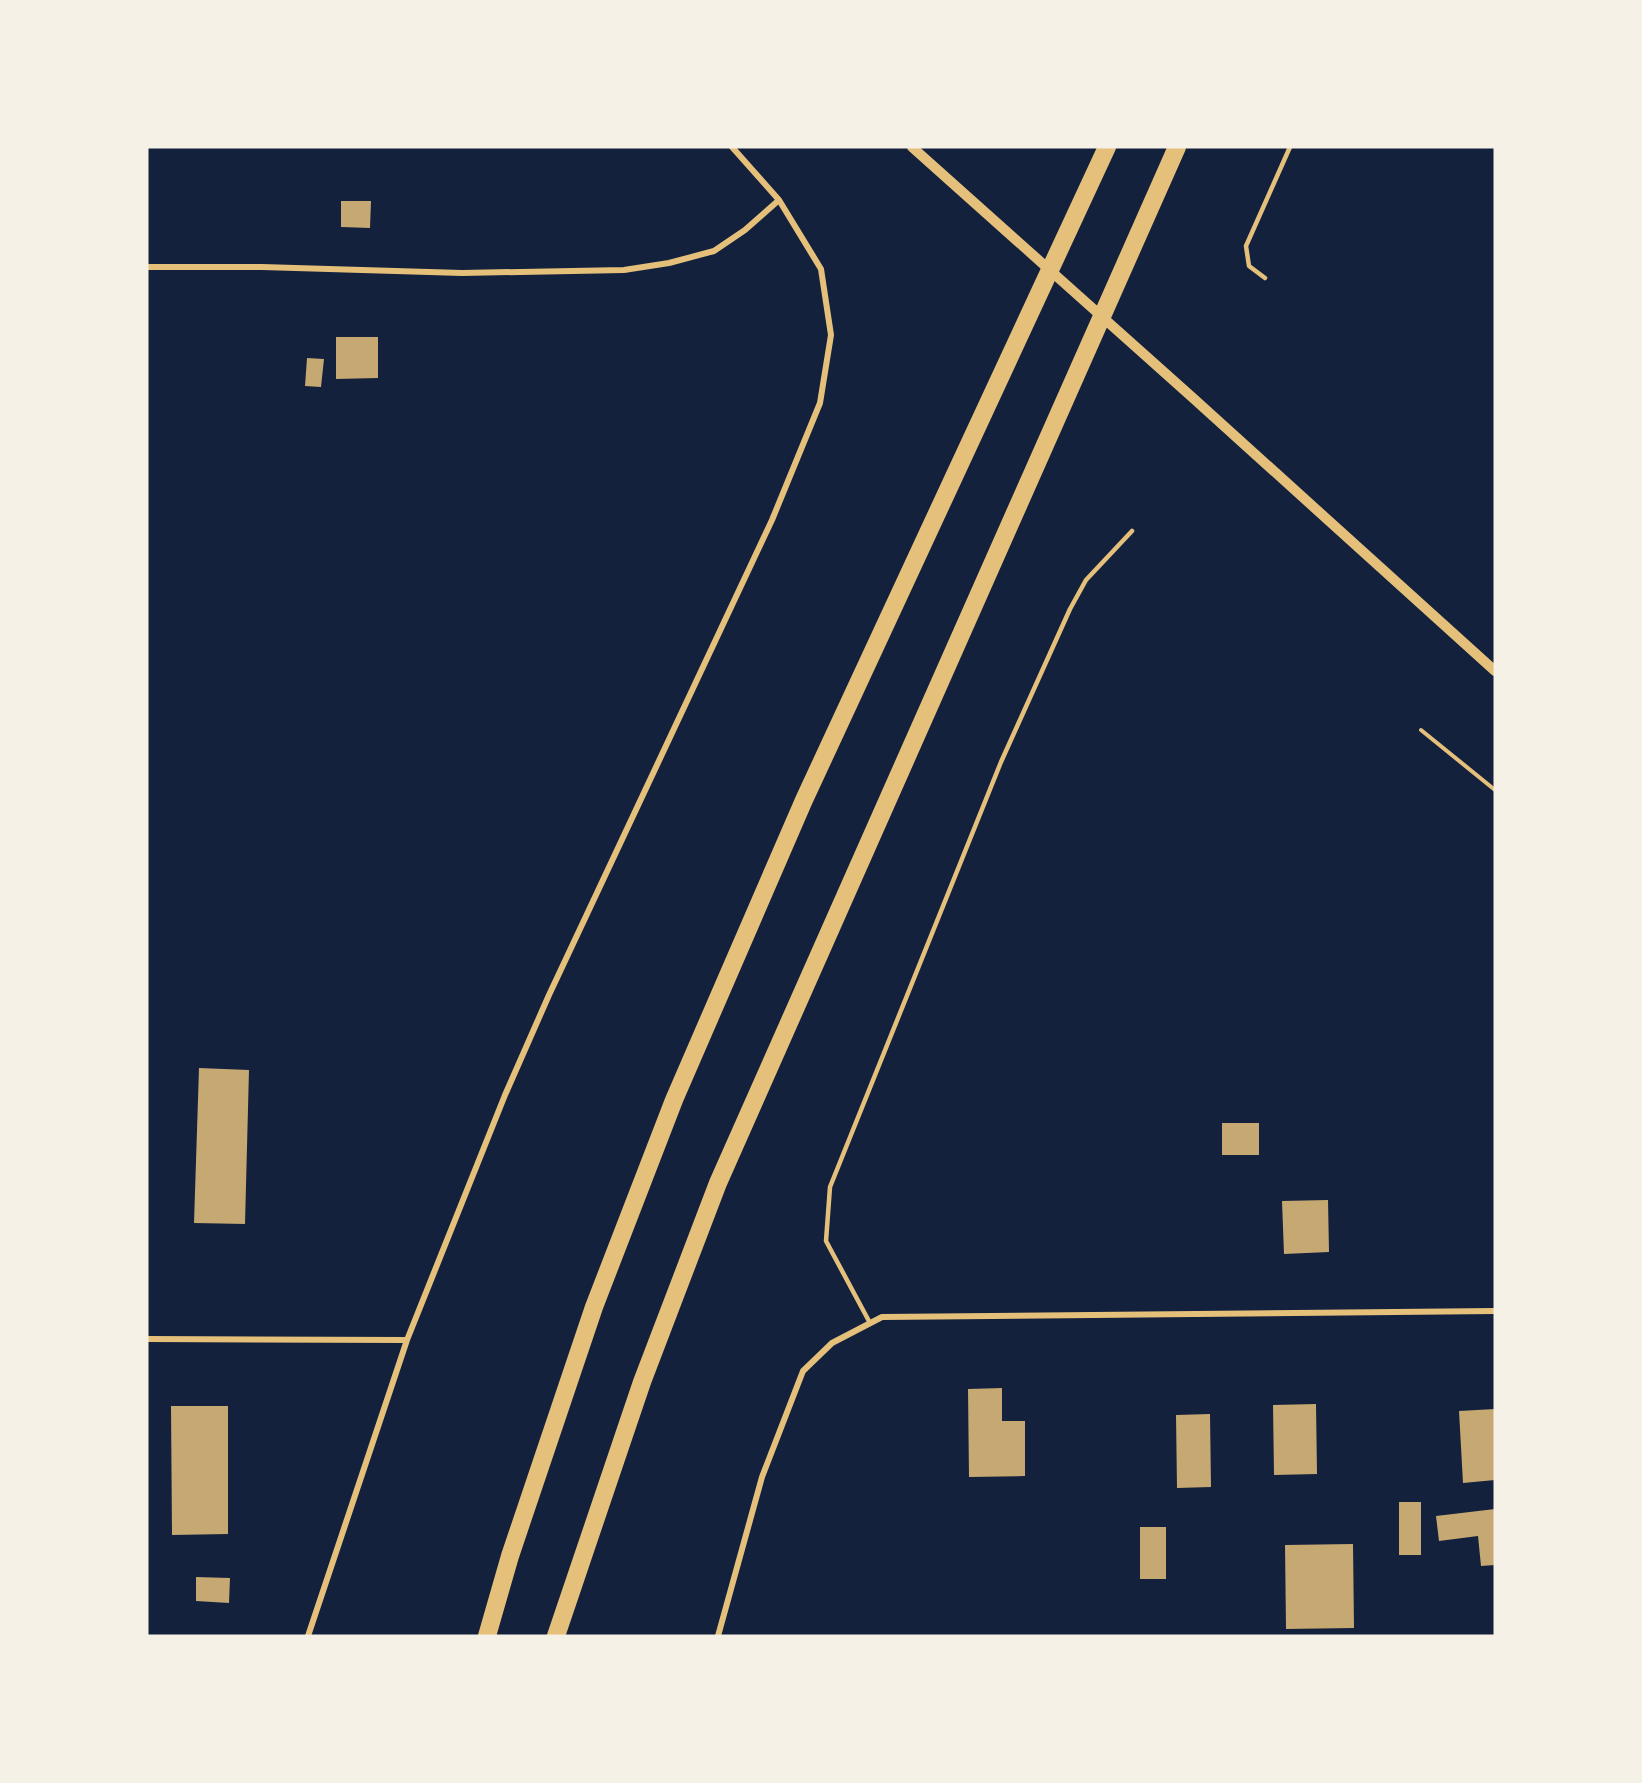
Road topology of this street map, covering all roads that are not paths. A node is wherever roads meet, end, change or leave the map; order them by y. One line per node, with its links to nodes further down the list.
1 (732, 147): 6 (street)
2 (912, 147): 10 (street)
3 (1107, 147): 16 (highway)
4 (1177, 147): 17 (highway)
5 (1290, 147): 8 (lane)
6 (779, 200): 7 (street); 14 (street)
7 (147, 267)
8 (1265, 278)
9 (1132, 531): 12 (lane)
10 (1495, 671)
11 (1495, 1311): 12 (street)
12 (870, 1323): 18 (street)
13 (147, 1339): 14 (street)
14 (407, 1340): 15 (street)
15 (308, 1636)
16 (487, 1636)
17 (556, 1636)
18 (718, 1636)

